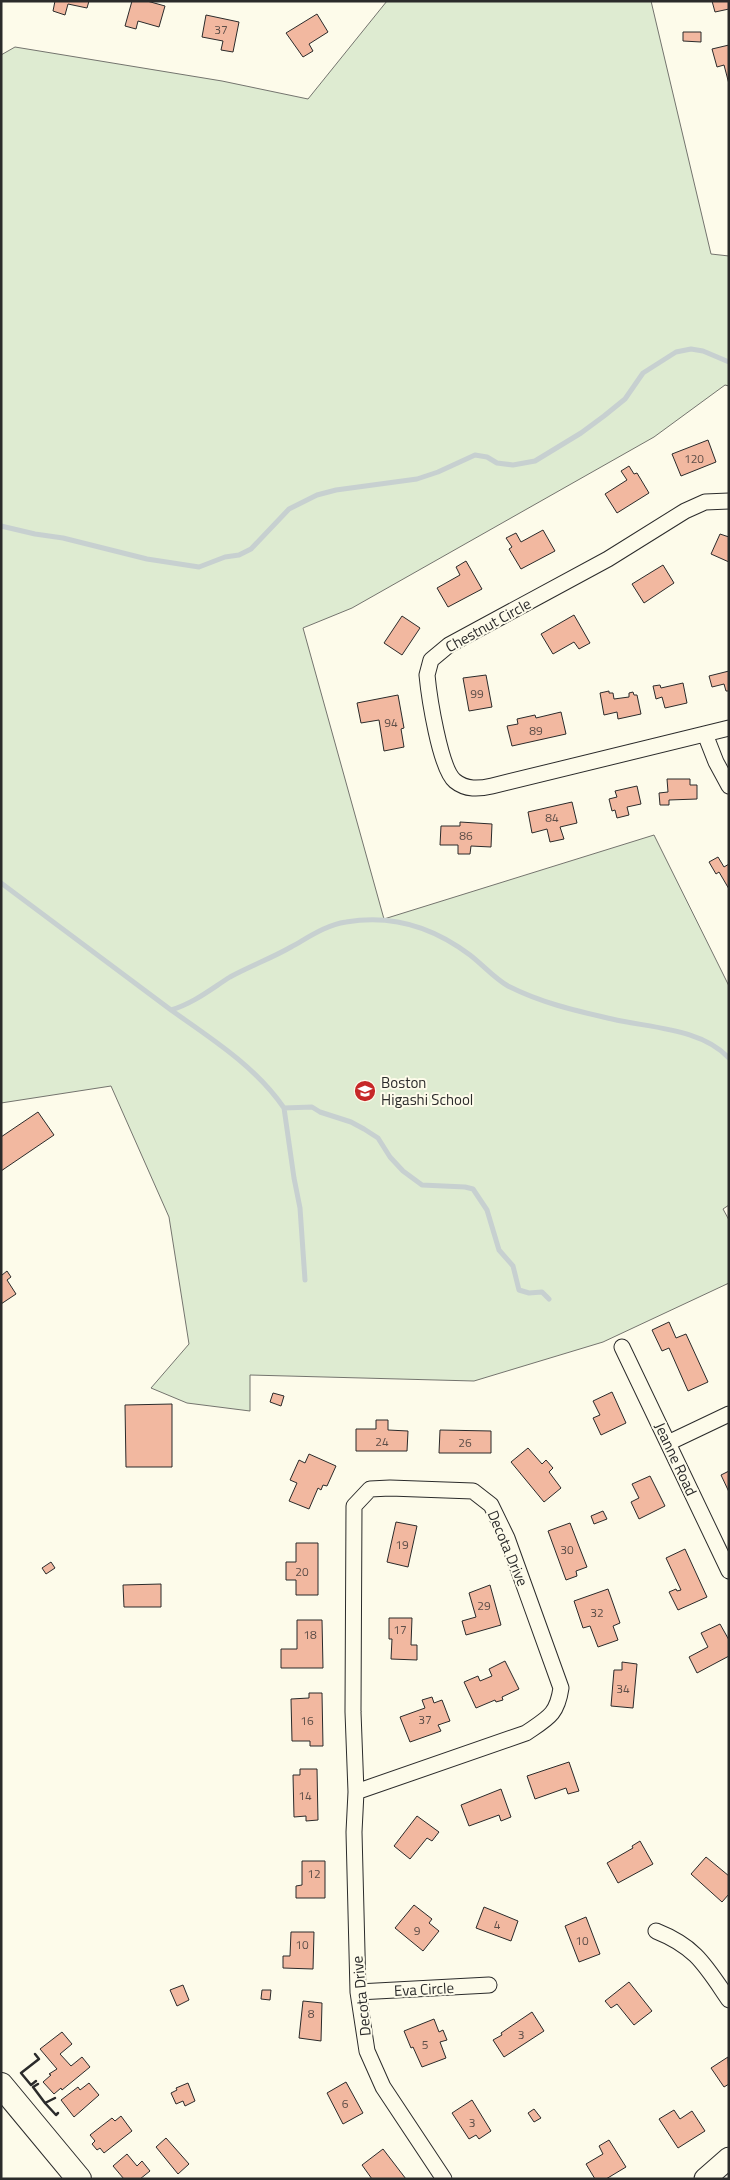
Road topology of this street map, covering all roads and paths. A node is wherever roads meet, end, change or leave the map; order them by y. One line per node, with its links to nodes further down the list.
1 (729, 501): 3 (street, Chestnut Circle)
2 (729, 728): 3 (street, Chestnut Circle)
3 (705, 734): 4 (street)
4 (729, 786)
5 (622, 1347): 7 (street, Jeanne Road)
6 (729, 1414): 7 (street)
7 (668, 1443): 8 (street, Jeanne Road)
8 (729, 1571)
9 (356, 1792): 9 (street, Decota Drive); 12 (street, Decota Drive)
10 (656, 1930): 13 (street)
11 (490, 1985): 12 (street, Eva Circle)
12 (358, 1992): 17 (street, Decota Drive)
13 (729, 2000)
14 (4, 2094): 16 (main road)
15 (729, 2158): 18 (main road)
16 (79, 2179)
17 (444, 2179)
18 (705, 2179)

